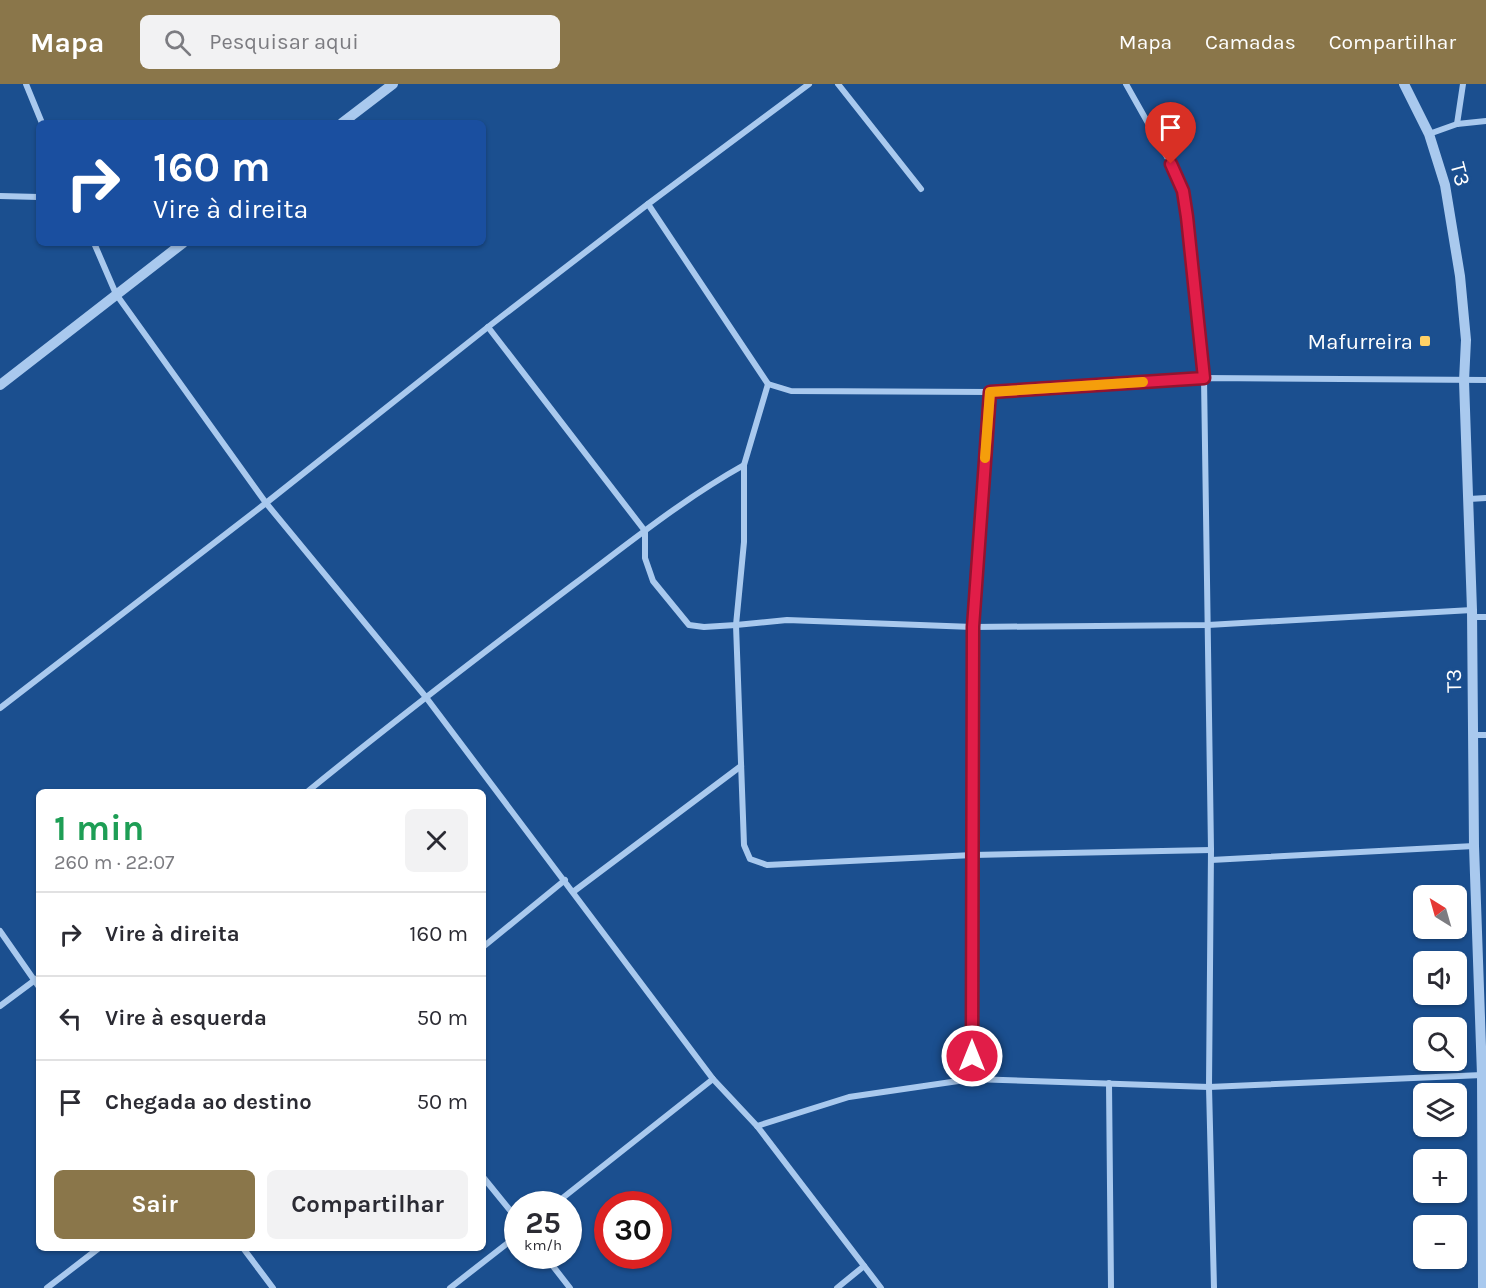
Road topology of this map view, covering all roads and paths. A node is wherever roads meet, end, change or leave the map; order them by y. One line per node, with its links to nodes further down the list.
1 (26, 84): 8 (street)
2 (393, 84): 9 (street)
3 (809, 84): 16 (street)
4 (838, 84): 13 (street)
5 (1126, 84): 21 (street)
6 (1404, 84): 12 (street, T3)
7 (1463, 84): 11 (street)
8 (41, 120)
9 (346, 120)
10 (1486, 121): 11 (street)
11 (1457, 124): 12 (street)
12 (1429, 134): 23 (street, T3)
13 (921, 189)
14 (0, 196): 15 (street)
15 (36, 197)
16 (648, 204): 20 (street); 24 (street)
17 (95, 246): 19 (street)
18 (179, 246): 19 (street)
19 (116, 294): 25 (street); 30 (street)
20 (488, 327): 30 (street); 31 (street)
21 (1204, 378): 23 (street); 26 (street); 35 (street)
22 (1486, 380): 23 (street)
23 (1464, 381): 29 (street, T3)
24 (768, 384): 26 (street); 27 (street)
25 (0, 385)
26 (990, 392): 36 (street)
27 (744, 465): 31 (street); 34 (street)
28 (1486, 498): 29 (street)
29 (1469, 499): 32 (street, T3)
30 (266, 503): 37 (street); 38 (street)
31 (645, 531): 34 (street); 37 (street)
32 (1472, 614): 33 (street); 35 (street); 39 (street, T3)
33 (1486, 616)
34 (736, 625): 36 (street); 41 (street)
35 (1208, 625): 36 (street); 44 (street)
36 (973, 627): 45 (street)
37 (425, 696): 42 (street); 47 (street)
38 (0, 708)
39 (1473, 735): 40 (street); 43 (street, T3)
40 (1486, 735)
41 (741, 766): 45 (street); 48 (street)
42 (311, 789)
43 (1474, 846): 46 (street); 53 (street, T3)
44 (1211, 850): 45 (street); 46 (street)
45 (973, 855): 55 (street)
46 (1211, 860): 57 (street)
47 (564, 880): 48 (street); 50 (street)
48 (573, 892): 54 (street)
49 (0, 931): 51 (street)
50 (486, 945)
51 (36, 978): 52 (street)
52 (0, 1006)
53 (1482, 1075): 57 (street); 59 (street, T3)
54 (713, 1079): 58 (street); 61 (street)
55 (972, 1079): 56 (street); 58 (street)
56 (1109, 1083): 57 (street); 74 (street)
57 (1209, 1087): 75 (street)
58 (757, 1126): 66 (street)
59 (1484, 1175): 76 (street, T3)
60 (486, 1182): 62 (street)
61 (571, 1191)
62 (504, 1203)
63 (504, 1246): 70 (street)
64 (95, 1251): 68 (street)
65 (245, 1251): 69 (street)
66 (864, 1266): 72 (street); 73 (street)
67 (555, 1269): 71 (street)
68 (47, 1288)
69 (273, 1288)
70 (450, 1288)
71 (570, 1288)
72 (837, 1288)
73 (881, 1288)
74 (1111, 1288)
75 (1214, 1288)
76 (1483, 1288)

